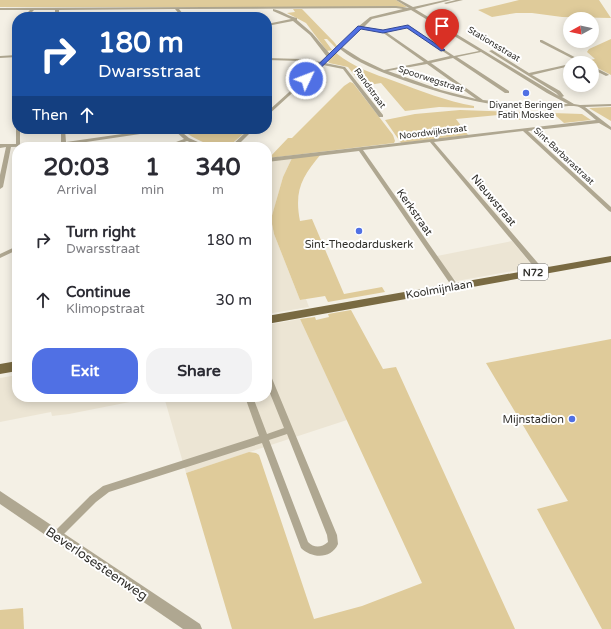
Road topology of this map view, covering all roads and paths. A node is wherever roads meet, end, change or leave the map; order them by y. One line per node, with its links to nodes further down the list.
1 (398, 0): 6 (street, Stationsstraat)
2 (449, 0): 6 (street)
3 (460, 0): 11 (street)
4 (176, 8): 5 (street); 9 (street); 13 (street)
5 (270, 8): 10 (street); 14 (street)
6 (411, 8): 10 (street); 11 (street, Stationsstraat); 21 (street, Stationsstraat)
7 (0, 9): 8 (street)
8 (33, 9): 9 (street); 12 (street)
9 (57, 9)
10 (406, 9): 16 (street)
11 (420, 9): 20 (street, Stationsstraat)
12 (30, 12)
13 (179, 12)
14 (296, 20): 15 (street); 23 (street)
15 (272, 24)
16 (360, 27): 17 (street); 19 (street)
17 (383, 31): 26 (street); 28 (street)
18 (541, 41): 24 (street)
19 (339, 47): 23 (street); 31 (street, Spoorwegstraat)
20 (489, 50): 21 (street); 33 (street, Stationsstraat)
21 (482, 52): 26 (street); 36 (street, Stationsstraat)
22 (12, 56): 25 (street)
23 (329, 56): 29 (street)
24 (571, 56)
25 (0, 57)
26 (454, 57): 28 (street); 35 (street)
27 (272, 59): 29 (street, Randstraat)
28 (427, 62): 31 (street); 37 (street)
29 (323, 63): 41 (street); 42 (street, Randstraat)
30 (563, 66): 33 (street)
31 (384, 71): 38 (street, Spoorwegstraat)
32 (599, 71): 34 (street)
33 (529, 74): 36 (street, Stationsstraat)
34 (607, 75)
35 (507, 92)
36 (564, 99): 38 (street, Stationsstraat)
37 (482, 100)
38 (573, 105): 40 (street, Stationsstraat)
39 (611, 105): 40 (street)
40 (580, 106): 43 (street, Stationsstraat)
41 (272, 110)
42 (381, 116)
43 (600, 121): 44 (street, Stationsstraat); 45 (street, Stationsstraat); 46 (street, Noordwijkstraat)
44 (611, 123)
45 (611, 129)
46 (524, 130): 51 (street, Noordwijkstraat); 61 (street, Sint-Barbarastraat)
47 (135, 134): 52 (street)
48 (181, 134): 50 (street)
49 (247, 134): 55 (street)
50 (187, 139): 53 (street); 54 (street)
51 (431, 140): 58 (street, Noordwijkstraat); 65 (street, Nieuwstraat)
52 (83, 142)
53 (179, 142)
54 (194, 142)
55 (238, 142)
56 (0, 146): 57 (street)
57 (9, 146): 60 (street)
58 (360, 149): 59 (street, Noordwijkstraat); 66 (street, Kerkstraat)
59 (272, 159)
60 (0, 187)
61 (611, 210)
62 (12, 250): 63 (street)
63 (0, 256)
64 (611, 259): 65 (main road, Koolmijnlaan / N72)
65 (541, 271): 66 (main road, Koolmijnlaan / N72)
66 (455, 286): 67 (main road, Koolmijnlaan / N72)
67 (272, 319)
68 (12, 363): 69 (main road)
69 (0, 365)
70 (12, 367): 71 (main road)
71 (0, 369)
72 (272, 388): 74 (street)
73 (250, 402): 75 (street)
74 (289, 430): 75 (street); 75 (street)
75 (264, 438): 77 (street)
76 (0, 497): 77 (street, Beverlosesteenweg)
77 (56, 536): 78 (street, Beverlosesteenweg)
78 (194, 629)

